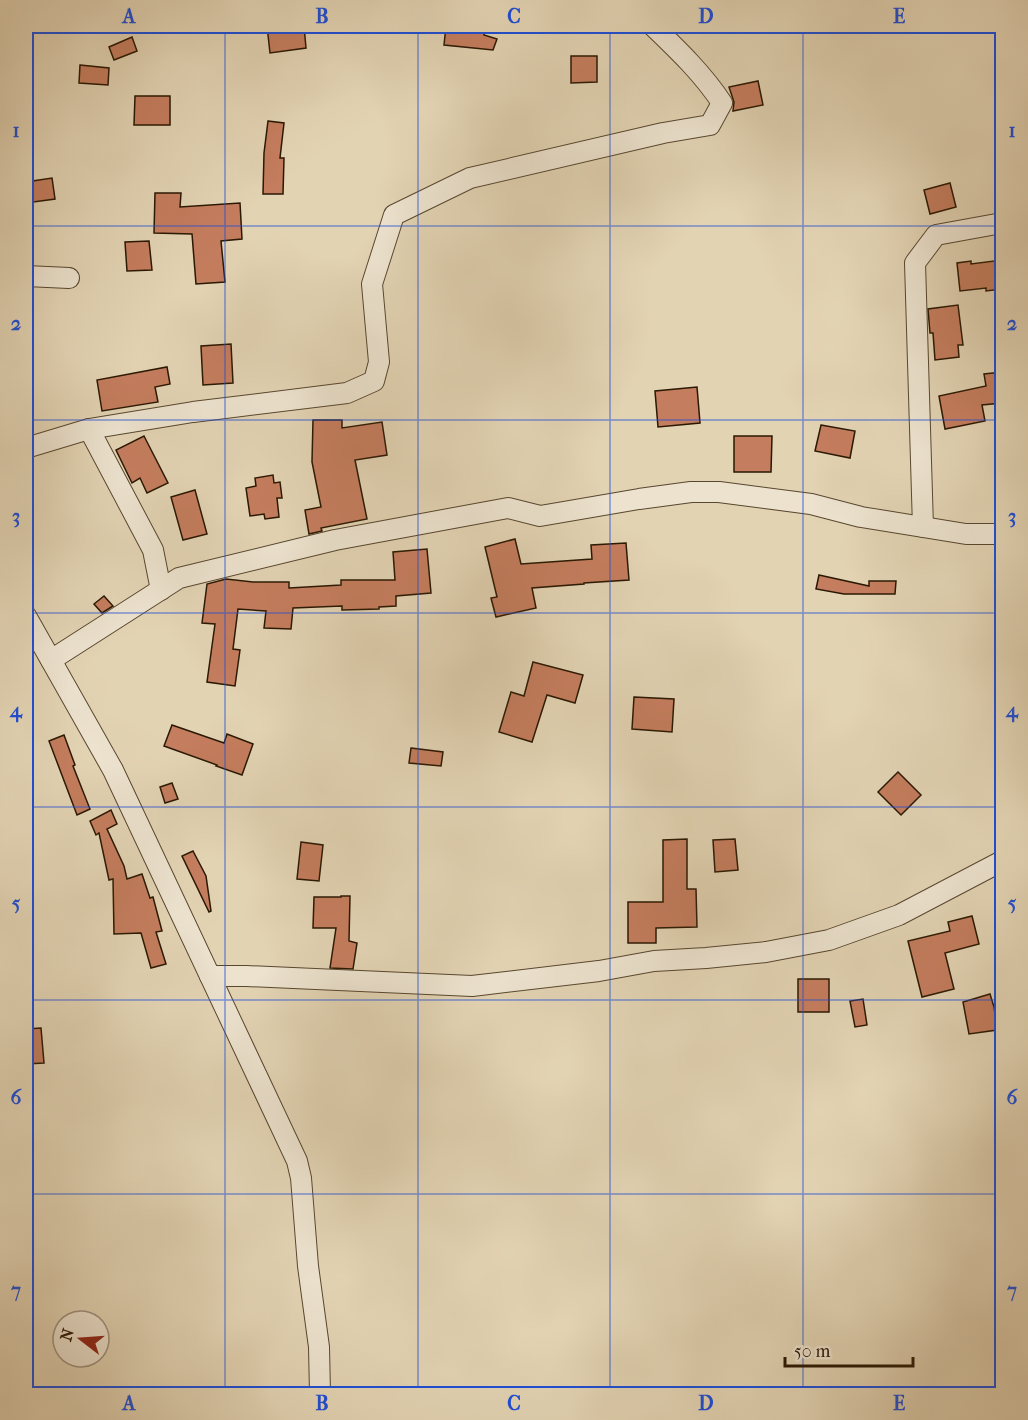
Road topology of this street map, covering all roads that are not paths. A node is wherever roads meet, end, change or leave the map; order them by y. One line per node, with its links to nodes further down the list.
1 (653, 26): 5 (street)
2 (1002, 223): 7 (street)
3 (26, 276): 4 (street)
4 (69, 278)
5 (89, 429): 6 (street); 9 (street)
6 (26, 448)
7 (923, 527): 8 (street); 9 (street)
8 (1002, 534)
9 (162, 590): 11 (street)
10 (26, 616): 11 (street)
11 (51, 660): 13 (street)
12 (1002, 861): 13 (street)
13 (210, 976): 14 (street)
14 (320, 1395)

